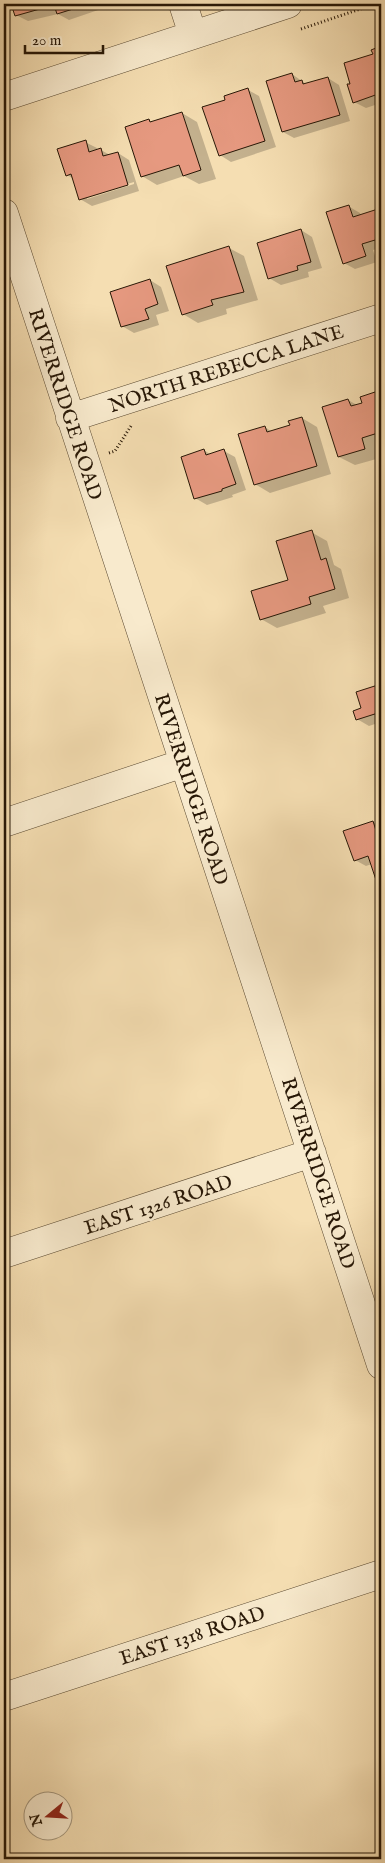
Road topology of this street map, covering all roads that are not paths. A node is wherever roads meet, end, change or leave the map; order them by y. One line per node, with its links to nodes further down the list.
1 (182, 4): 3 (street)
2 (288, 4): 3 (street)
3 (193, 35): 4 (street)
4 (4, 97)
5 (4, 213): 7 (street, RIVERRIDGE ROAD)
6 (381, 318): 7 (street, NORTH REBECCA LANE)
7 (70, 418): 8 (street, RIVERRIDGE ROAD)
8 (184, 763): 9 (street); 10 (street, RIVERRIDGE ROAD)
9 (4, 823)
10 (312, 1153): 11 (street, EAST 1326 ROAD); 12 (street, RIVERRIDGE ROAD)
11 (4, 1254)
12 (381, 1364)
13 (381, 1574): 14 (street, EAST 1318 ROAD)
14 (4, 1697)

